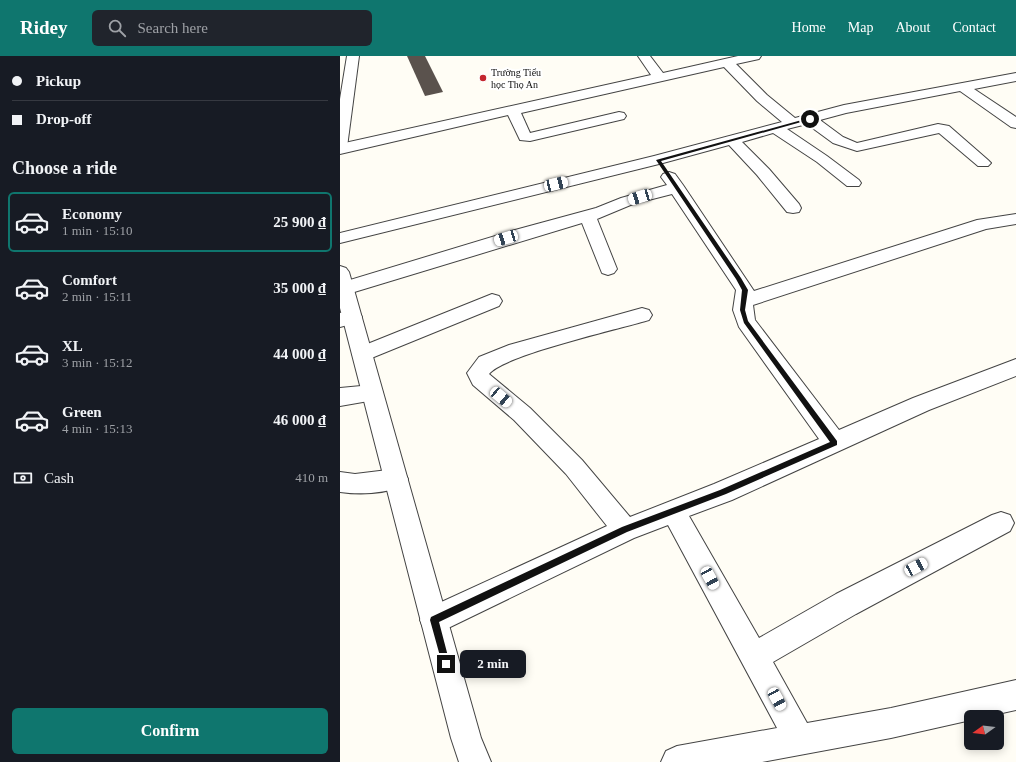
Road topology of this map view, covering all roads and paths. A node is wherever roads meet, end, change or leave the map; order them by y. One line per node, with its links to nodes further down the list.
1 (353, 56): 15 (street)
2 (644, 56): 5 (street)
3 (755, 56): 4 (street)
4 (727, 62): 5 (street); 12 (street)
5 (660, 77): 8 (street)
6 (1016, 77): 7 (street)
7 (963, 87): 10 (street); 11 (street)
8 (512, 110): 9 (street); 15 (street)
9 (619, 116)
10 (810, 119): 12 (street); 17 (street)
11 (1013, 119)
12 (793, 124): 13 (street)
13 (776, 128): 14 (street); 18 (street)
14 (732, 140): 16 (street); 20 (street)
15 (340, 148)
16 (658, 160): 19 (street); 23 (street)
17 (982, 164)
18 (852, 183)
19 (677, 188): 21 (street); 27 (street)
20 (793, 208)
21 (588, 216): 24 (street); 25 (street)
22 (1016, 219): 27 (street)
23 (340, 238)
24 (608, 269)
25 (342, 285): 29 (street)
26 (492, 301): 30 (street)
27 (745, 301): 34 (street)
28 (642, 315): 39 (street)
29 (346, 318): 30 (street)
30 (362, 354): 32 (street)
31 (1016, 367): 34 (street)
32 (372, 393): 33 (street); 35 (street)
33 (340, 397)
34 (835, 443): 37 (street)
35 (396, 479): 36 (street); 40 (street)
36 (340, 482)
37 (673, 511): 39 (street); 41 (street)
38 (1001, 523): 41 (street)
39 (625, 530): 40 (street)
40 (434, 620): 44 (street)
41 (754, 657): 43 (street)
42 (1016, 695): 43 (street)
43 (800, 740): 45 (street)
44 (475, 762)
45 (677, 762)

